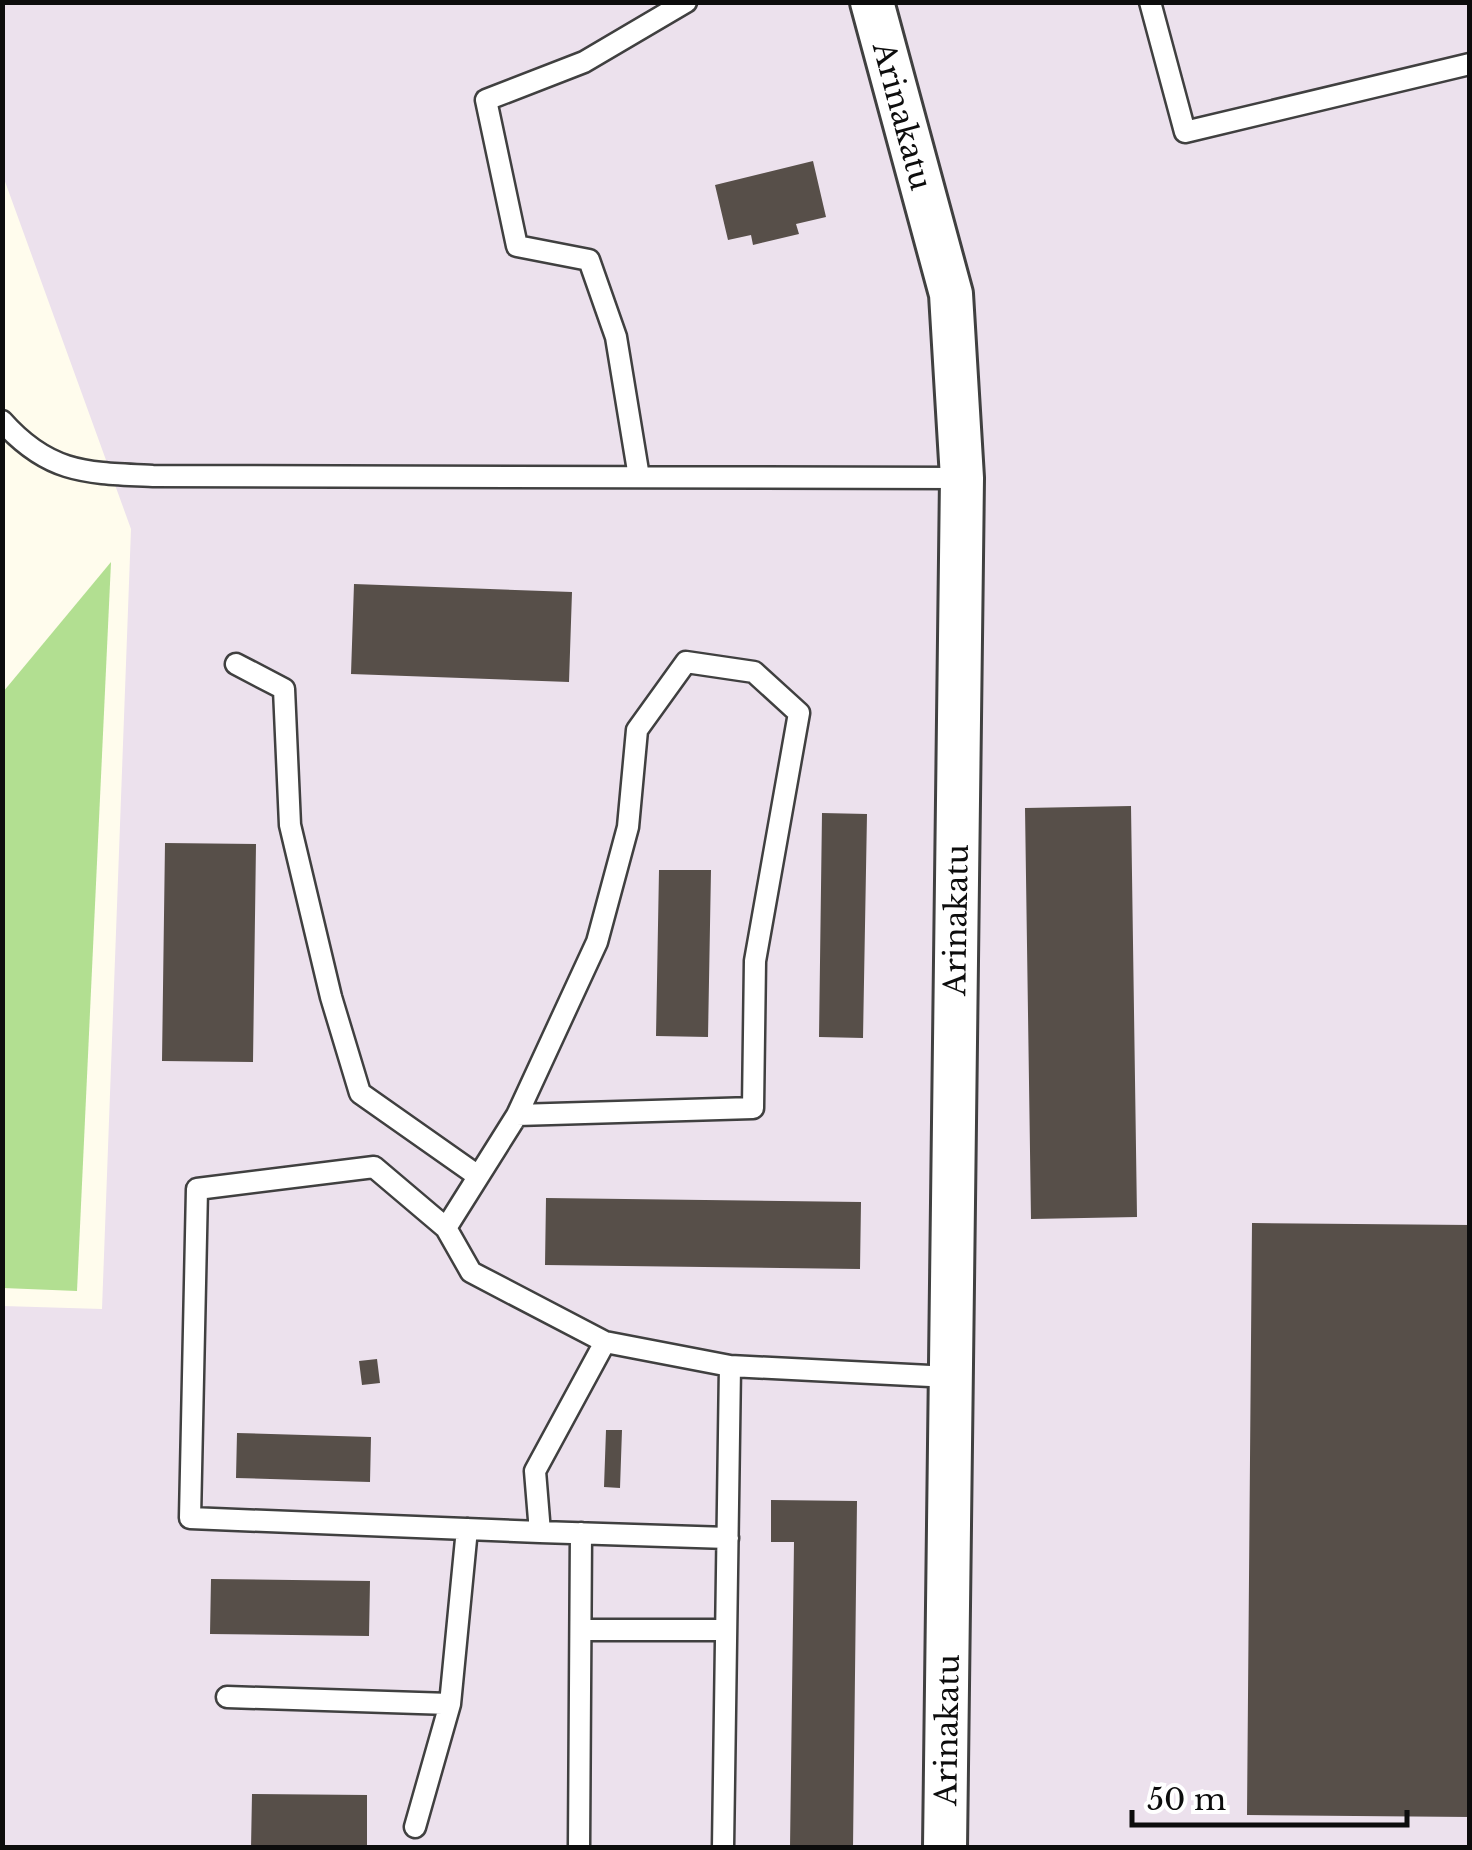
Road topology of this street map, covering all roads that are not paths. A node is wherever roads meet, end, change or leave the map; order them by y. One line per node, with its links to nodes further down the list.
1 (686, 2): 6 (lane)
2 (872, 2): 7 (street, Arinakatu)
3 (1150, 2): 4 (lane)
4 (1470, 64)
5 (2, 421): 6 (lane)
6 (639, 477): 7 (lane)
7 (962, 478): 14 (street, Arinakatu)
8 (236, 664): 10 (lane)
9 (516, 1115): 9 (lane); 10 (lane)
10 (478, 1176): 11 (lane)
11 (446, 1228): 12 (lane); 15 (lane)
12 (606, 1342): 13 (lane); 16 (lane)
13 (730, 1366): 14 (lane); 18 (lane)
14 (950, 1377): 26 (street, Arinakatu)
15 (467, 1529): 16 (lane); 22 (lane)
16 (540, 1532): 17 (lane)
17 (581, 1533): 18 (lane); 19 (lane)
18 (728, 1538): 20 (lane)
19 (581, 1630): 20 (lane); 24 (lane)
20 (726, 1630): 25 (lane)
21 (226, 1698): 22 (lane)
22 (450, 1704): 23 (lane)
23 (415, 1827)
24 (579, 1848)
25 (723, 1848)
26 (945, 1848)

